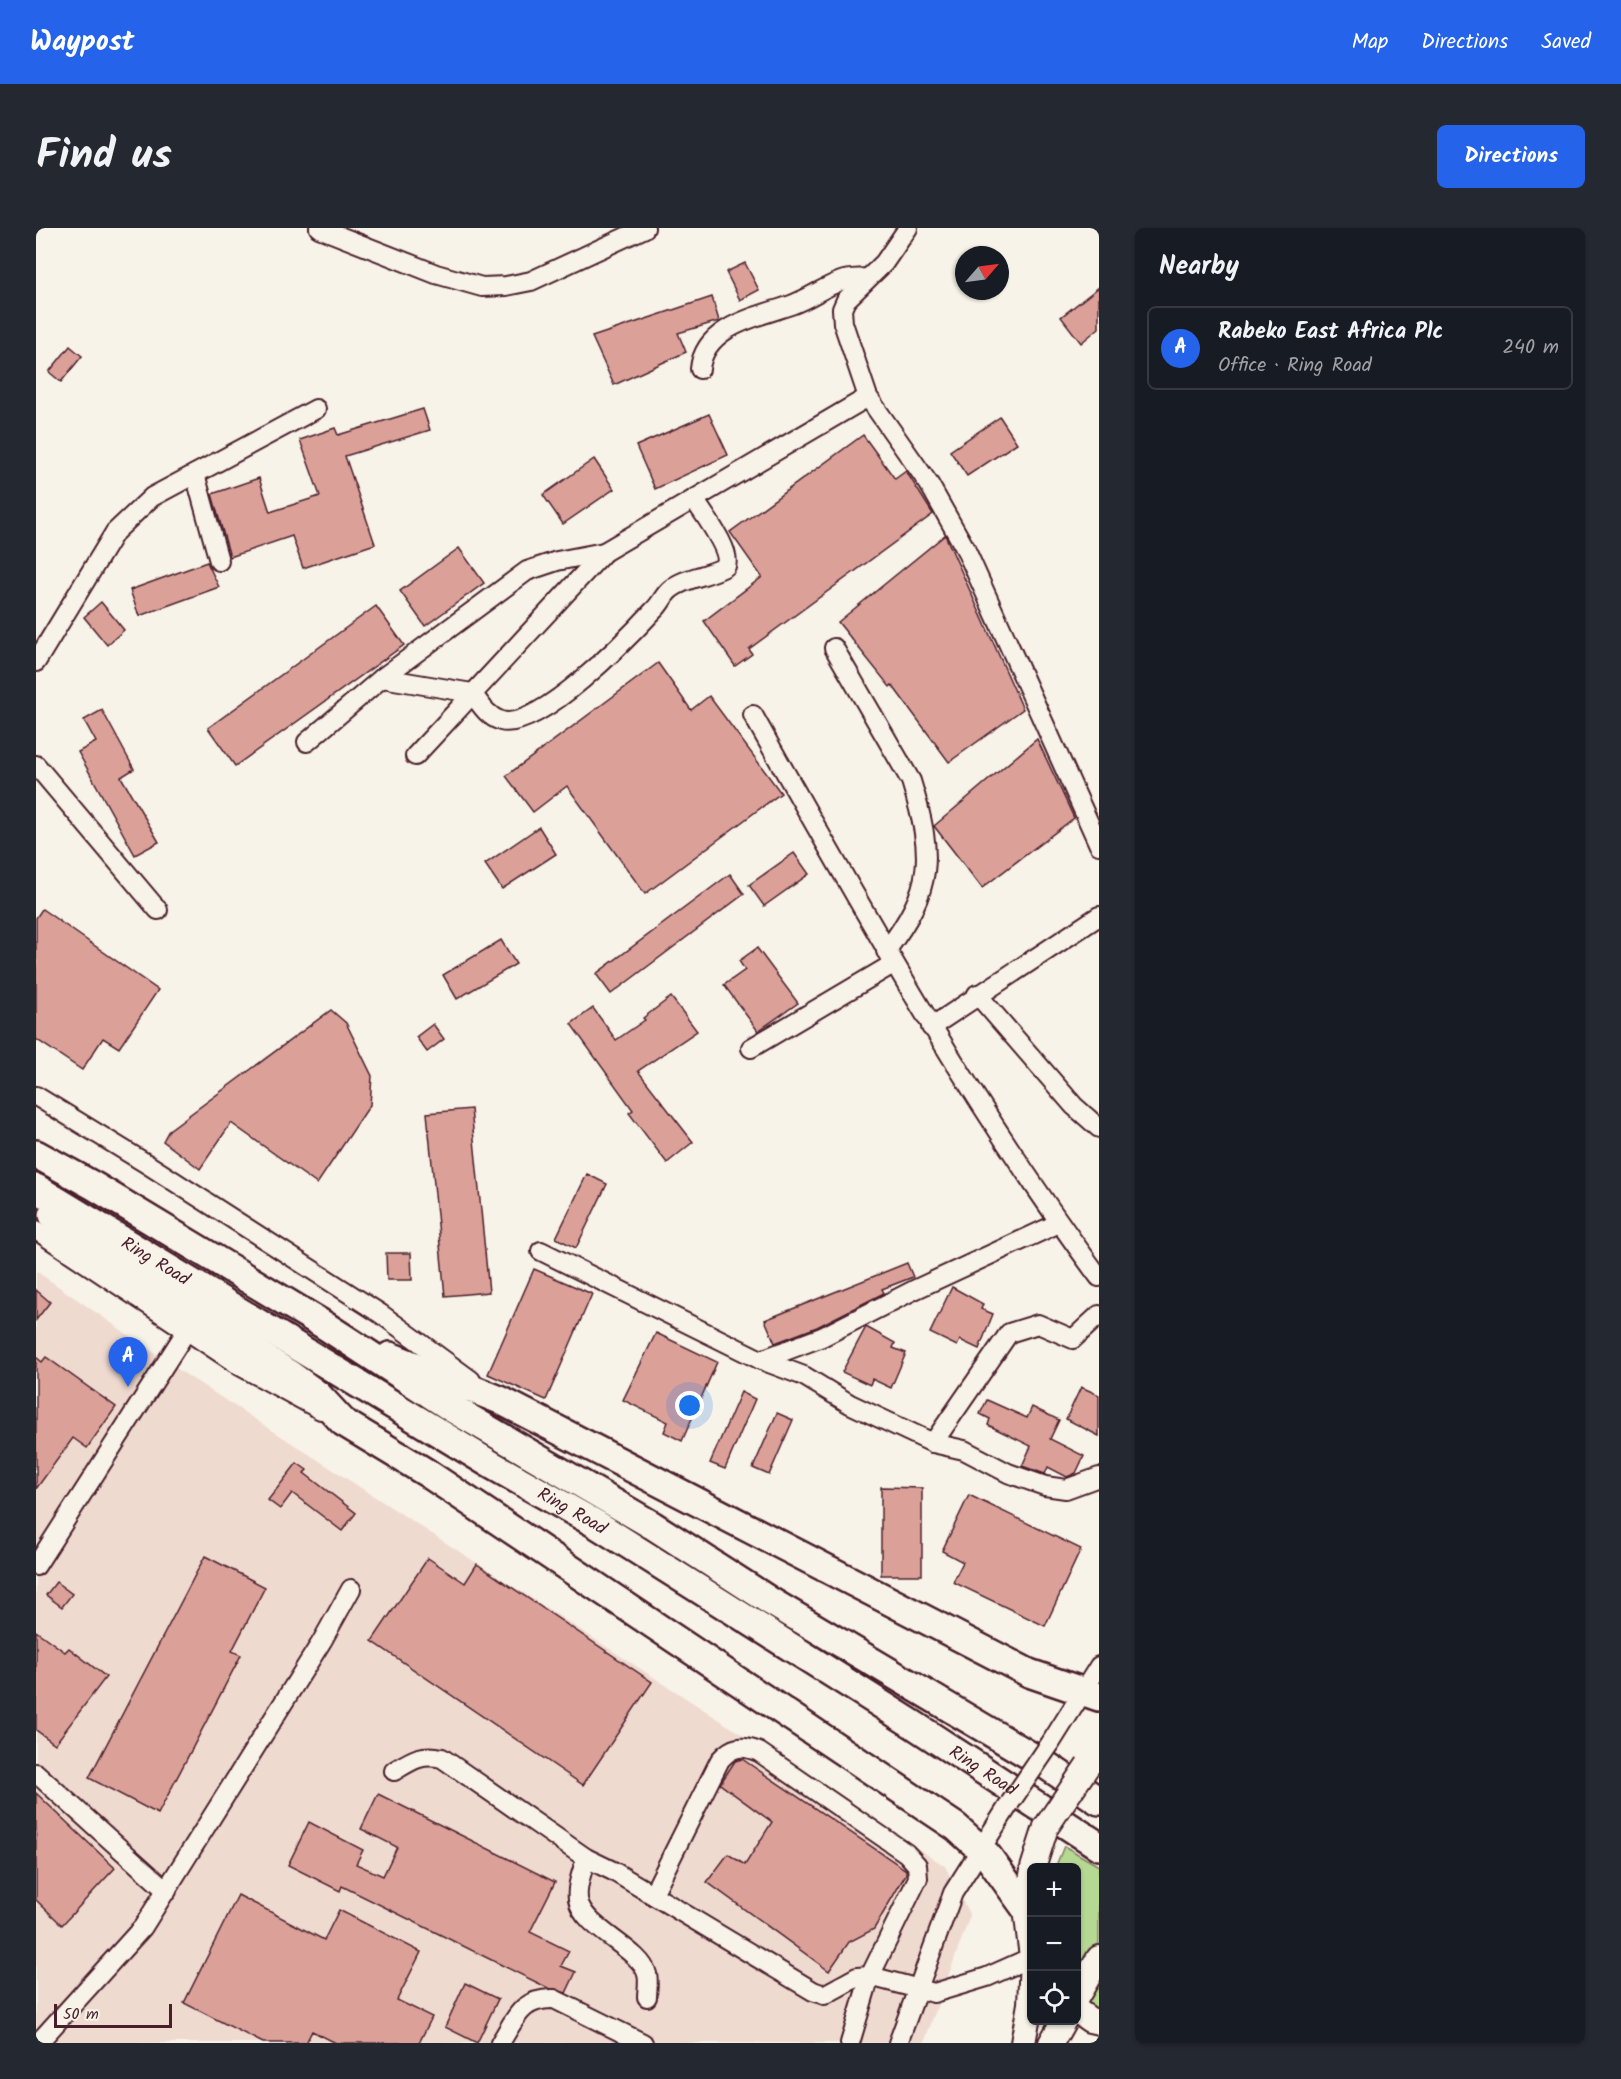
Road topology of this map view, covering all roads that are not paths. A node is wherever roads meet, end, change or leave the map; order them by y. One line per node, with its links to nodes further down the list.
1 (319, 228): 2 (street)
2 (645, 228)
3 (908, 228): 4 (street)
4 (868, 278): 5 (street); 6 (street)
5 (700, 369)
6 (868, 397): 9 (street); 20 (street)
7 (316, 409): 8 (street)
8 (195, 474): 11 (street); 13 (street)
9 (694, 499): 10 (street); 15 (street)
10 (604, 552): 14 (street); 15 (street)
11 (219, 561)
12 (834, 648): 23 (street)
13 (36, 662)
14 (382, 678): 15 (street); 17 (street)
15 (472, 693): 18 (street)
16 (753, 715): 23 (street)
17 (308, 742)
18 (415, 756)
19 (36, 765): 21 (street)
20 (1099, 845)
21 (158, 910)
22 (1099, 916): 24 (street)
23 (890, 957): 25 (street); 26 (street)
24 (977, 994): 25 (street); 28 (street)
25 (931, 1027): 32 (street)
26 (751, 1048)
27 (36, 1096): 40 (street)
28 (1099, 1128)
29 (36, 1154): 38 (highway, Ring Road)
30 (36, 1188): 52 (highway, Ring Road)
31 (36, 1202): 41 (highway)
32 (1059, 1223): 35 (street); 39 (street)
33 (36, 1230): 37 (street)
34 (541, 1251): 39 (street)
35 (1099, 1277)
36 (1099, 1315): 42 (street)
37 (187, 1330): 41 (street); 44 (street)
38 (342, 1338): 40 (highway); 51 (highway, Ring Road)
39 (761, 1360): 42 (street)
40 (500, 1400): 47 (highway)
41 (343, 1422): 53 (highway)
42 (933, 1443): 43 (street)
43 (1099, 1478)
44 (36, 1566)
45 (351, 1589): 56 (street)
46 (1099, 1666): 47 (street)
47 (1090, 1695): 53 (street, bridge)
48 (1093, 1760): 55 (main road, bridge)
49 (394, 1771): 54 (street)
50 (36, 1773): 56 (street)
51 (1099, 1801)
52 (1099, 1846)
53 (981, 1849): 59 (highway); 65 (street)
54 (586, 1858): 57 (street); 67 (street)
55 (1035, 1863)
56 (166, 1891): 71 (street)
57 (653, 1894): 64 (street); 64 (street)
58 (1027, 1903): 59 (main road)
59 (1026, 1909): 60 (main road)
60 (1027, 1917)
61 (1099, 1959): 66 (main road)
62 (1027, 1960): 65 (street)
63 (1031, 1971): 76 (main road)
64 (870, 1976): 65 (street); 74 (street)
65 (917, 1990): 75 (street)
66 (1081, 1991)
67 (647, 1997)
68 (1081, 2013): 69 (main road)
69 (1099, 2022)
70 (1061, 2025): 77 (main road)
71 (38, 2043)
72 (500, 2043): 73 (street)
73 (643, 2043)
74 (850, 2043)
75 (898, 2043)
76 (1023, 2043)
77 (1051, 2043)

